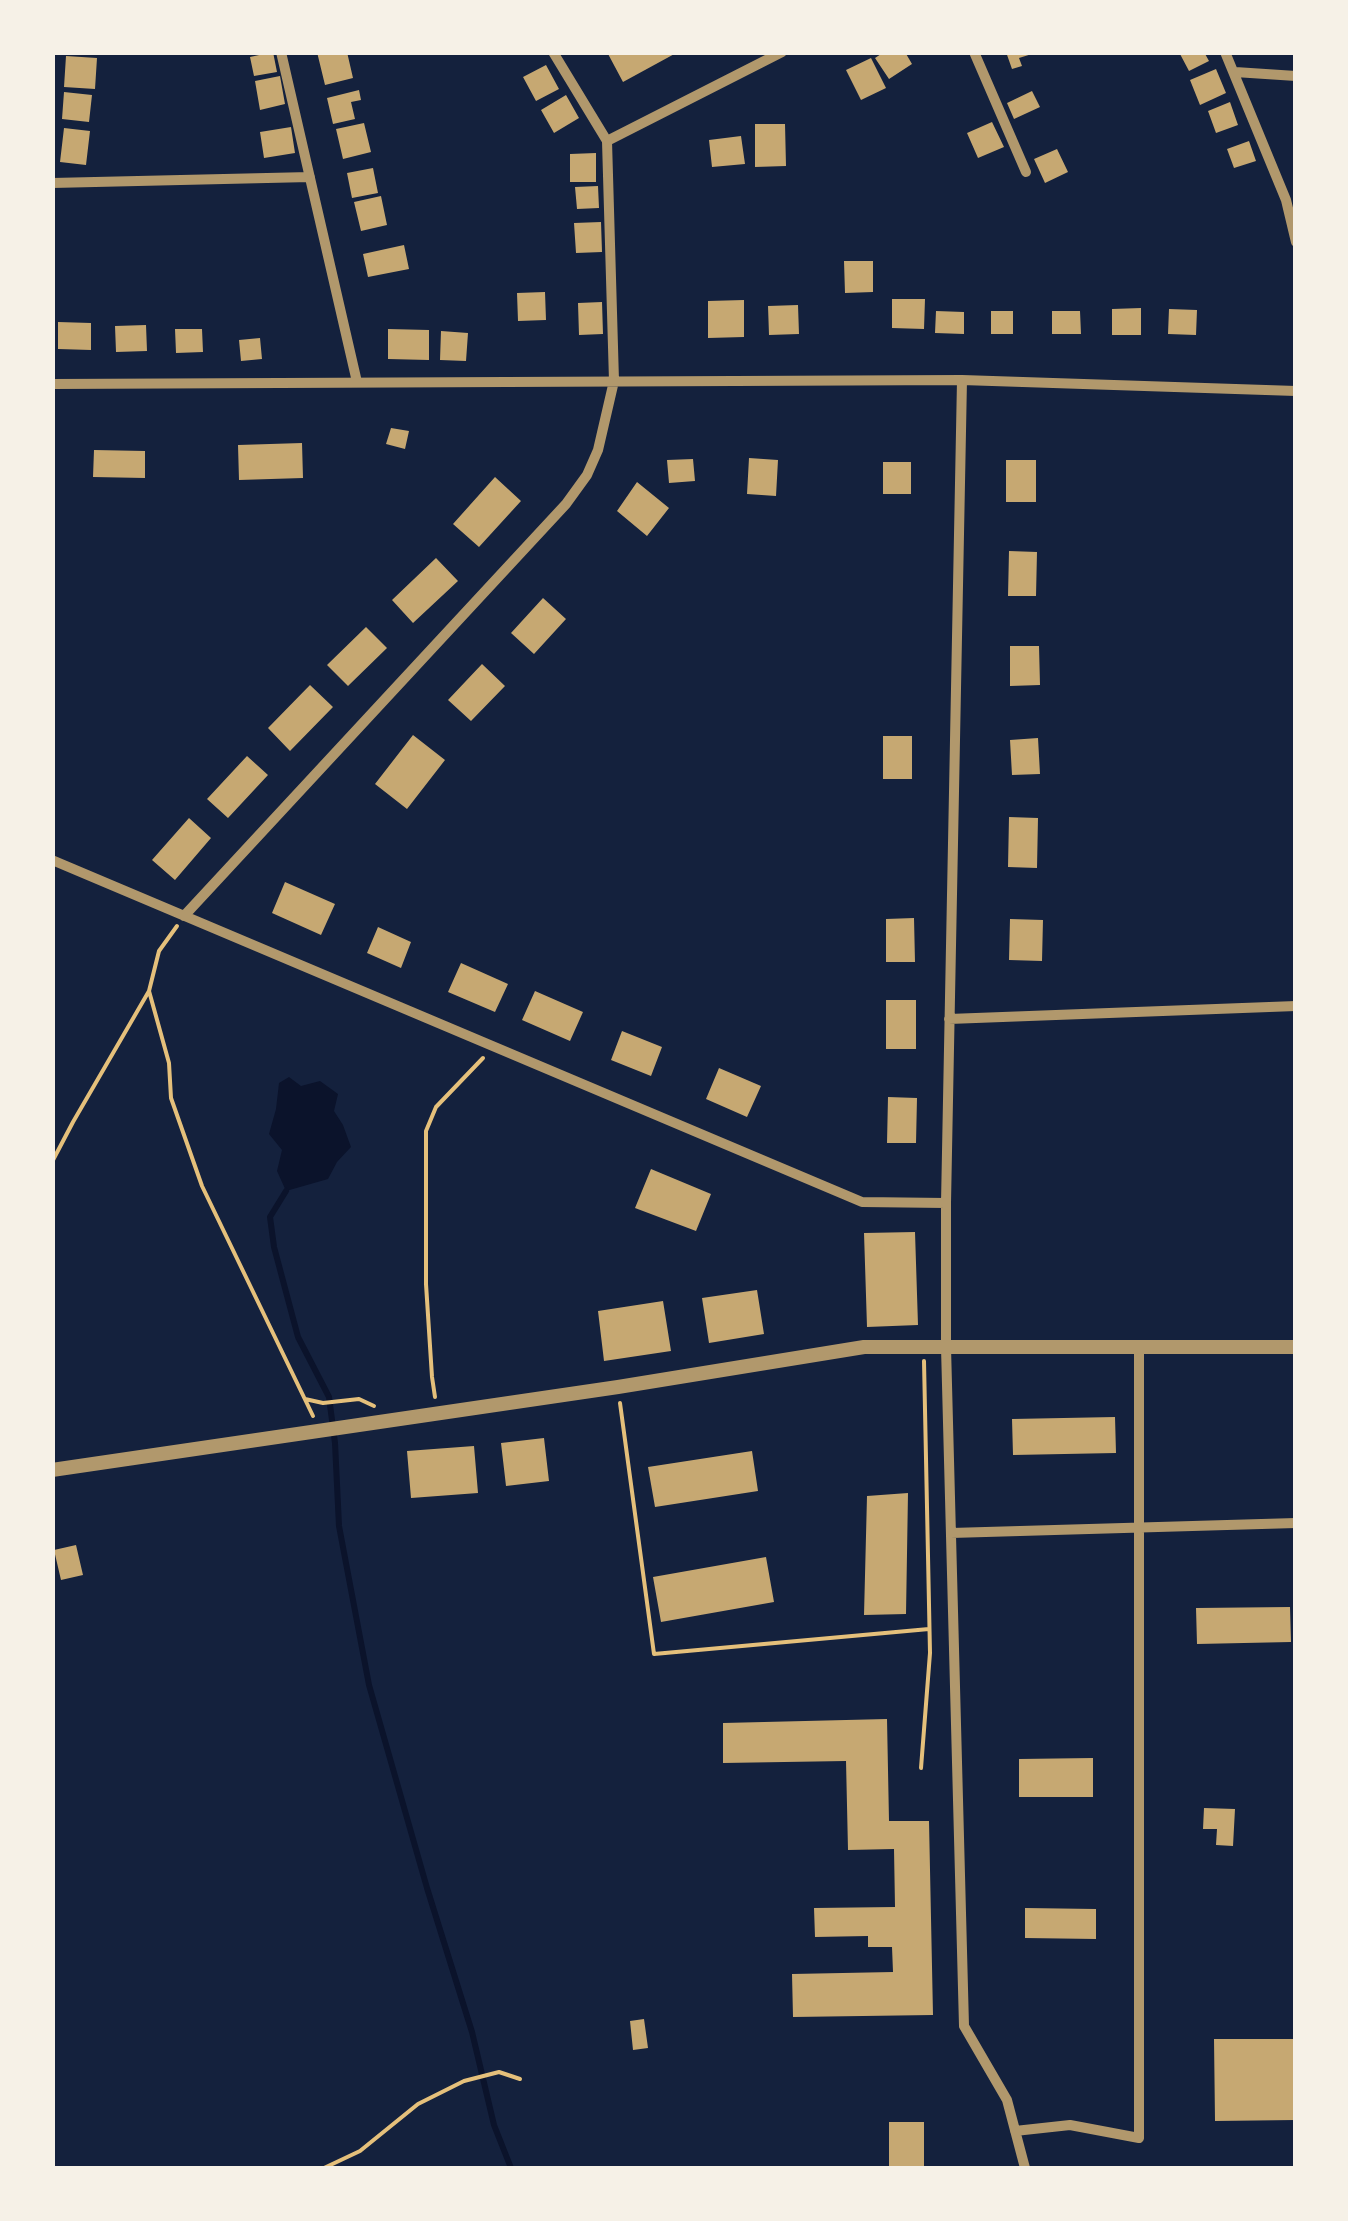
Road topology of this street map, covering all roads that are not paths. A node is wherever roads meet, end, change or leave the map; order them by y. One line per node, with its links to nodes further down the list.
1 (281, 52): 10 (street)
2 (554, 52): 8 (street)
3 (782, 52): 8 (street)
4 (974, 52): 9 (street)
5 (1225, 52): 6 (street)
6 (1235, 72): 7 (street); 12 (street)
7 (1296, 76)
8 (607, 142): 14 (street)
9 (1026, 172)
10 (310, 178): 11 (street); 15 (street)
11 (52, 184)
12 (1296, 242)
13 (962, 380): 14 (street); 17 (street); 21 (street)
14 (614, 381): 15 (street); 19 (street)
15 (357, 382): 16 (street)
16 (52, 384)
17 (1296, 391)
18 (52, 860): 19 (street)
19 (184, 916): 22 (street)
20 (1296, 1006): 21 (street)
21 (950, 1019): 22 (street)
22 (946, 1203): 23 (street)
23 (946, 1347): 24 (street); 26 (street); 29 (street)
24 (1139, 1347): 25 (street); 28 (street)
25 (1296, 1347)
26 (52, 1470)
27 (1296, 1523): 28 (street)
28 (1139, 1528): 29 (street); 30 (street)
29 (951, 1533): 30 (street)
30 (1015, 2130): 31 (street)
31 (1024, 2168)

